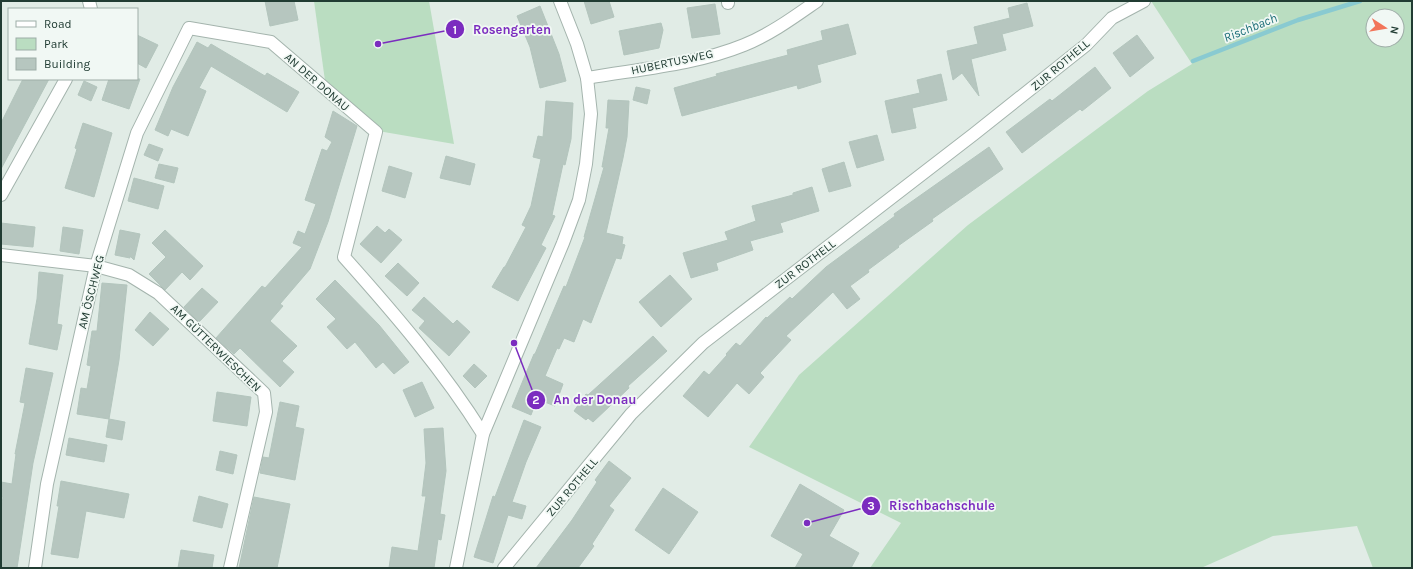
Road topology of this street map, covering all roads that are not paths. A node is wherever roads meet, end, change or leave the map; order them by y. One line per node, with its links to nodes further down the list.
1 (560, 1): 5 (street)
2 (817, 1): 5 (street, HUBERTUSWEG)
3 (1144, 1): 14 (street, ZUR ROTHELL)
4 (189, 28): 9 (street, AM ÖSCHWEG); 10 (street, AN DER DONAU)
5 (587, 78): 10 (street)
6 (65, 80): 7 (street)
7 (1, 195)
8 (1, 255): 9 (street, AM GÜTTERWIESCHEN)
9 (96, 266): 11 (street, AM ÖSCHWEG); 12 (street, AM GÜTTERWIESCHEN)
10 (483, 434): 13 (street)
11 (35, 568)
12 (230, 568)
13 (456, 568)
14 (504, 568)

